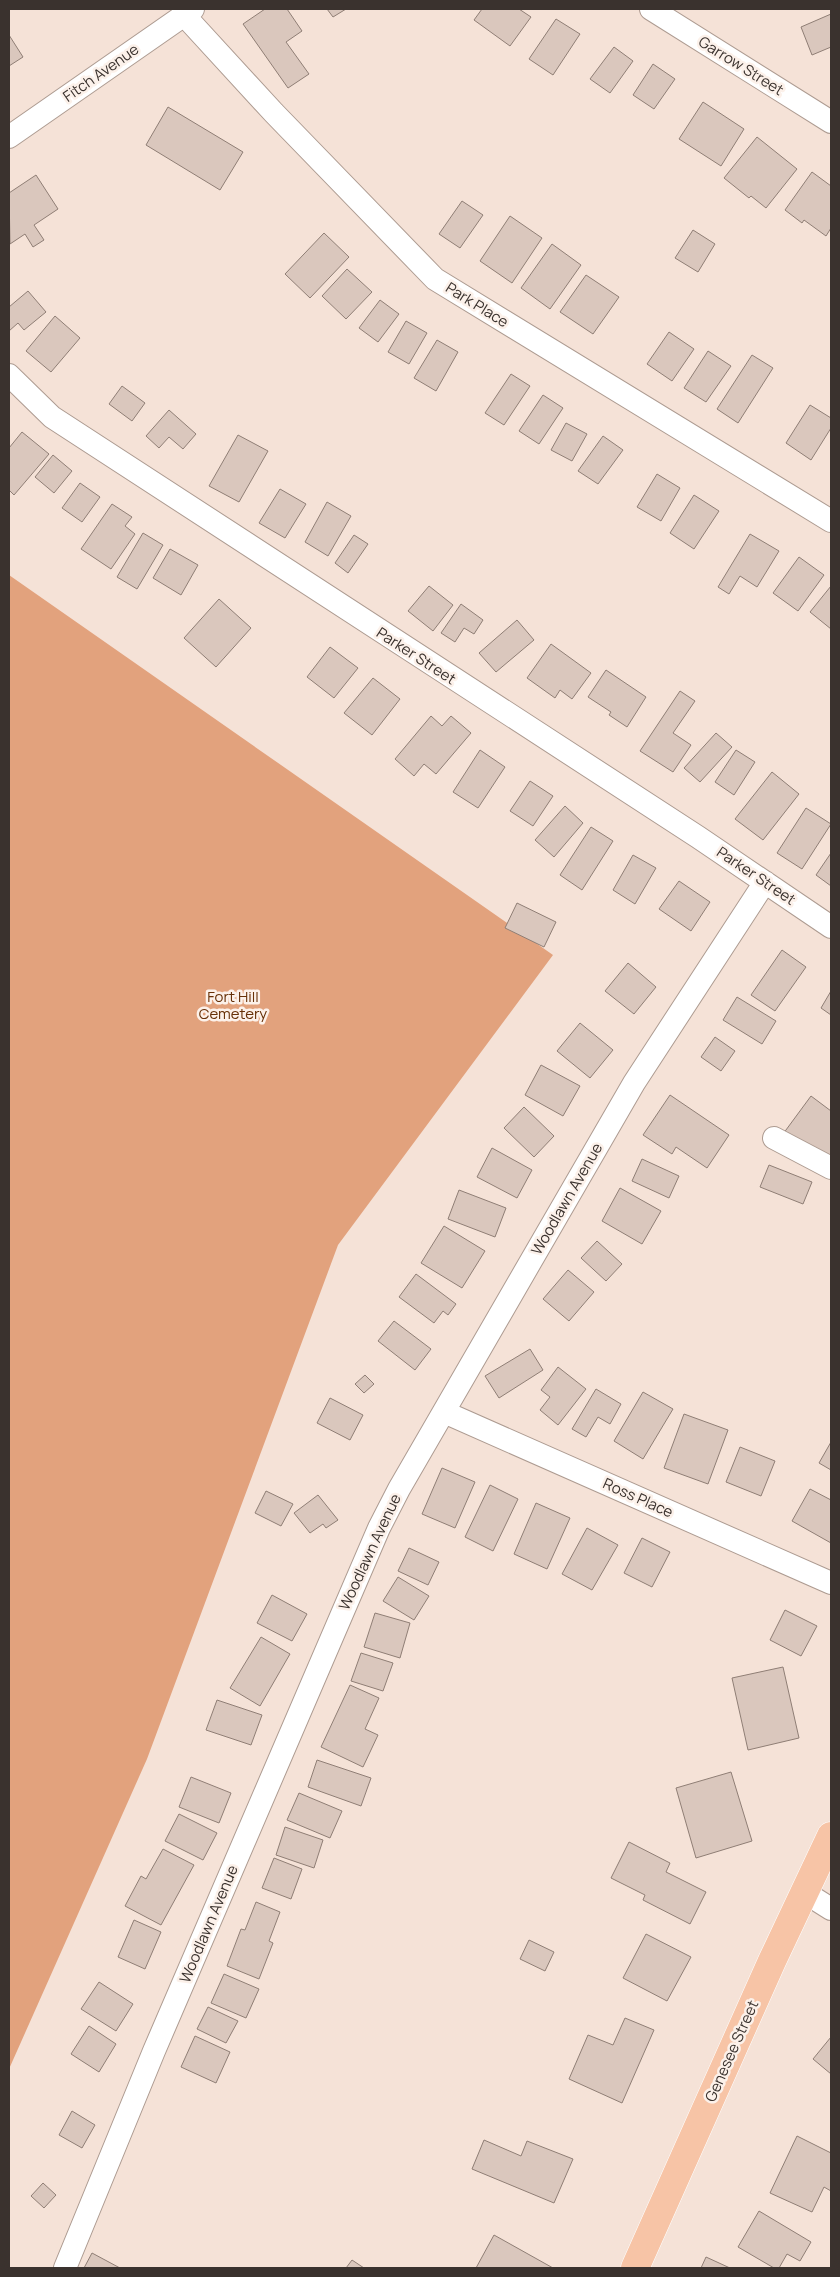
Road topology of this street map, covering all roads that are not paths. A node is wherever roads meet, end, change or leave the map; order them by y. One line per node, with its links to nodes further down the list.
1 (651, 9): 3 (street, Garrow Street)
2 (188, 12): 4 (street, Fitch Avenue); 6 (street, Park Place)
3 (831, 122)
4 (9, 136)
5 (9, 374): 7 (street, Parker Street)
6 (831, 521)
7 (765, 882): 8 (street, Parker Street); 11 (street, Woodlawn Avenue)
8 (831, 927)
9 (774, 1138): 10 (street)
10 (831, 1168)
11 (444, 1412): 12 (street, Ross Place); 16 (street, Woodlawn Avenue)
12 (831, 1583)
13 (831, 1836): 14 (main road, Genesee Street)
14 (804, 1892): 15 (street); 17 (main road, Genesee Street)
15 (831, 1909)
16 (65, 2268)
17 (635, 2268)

